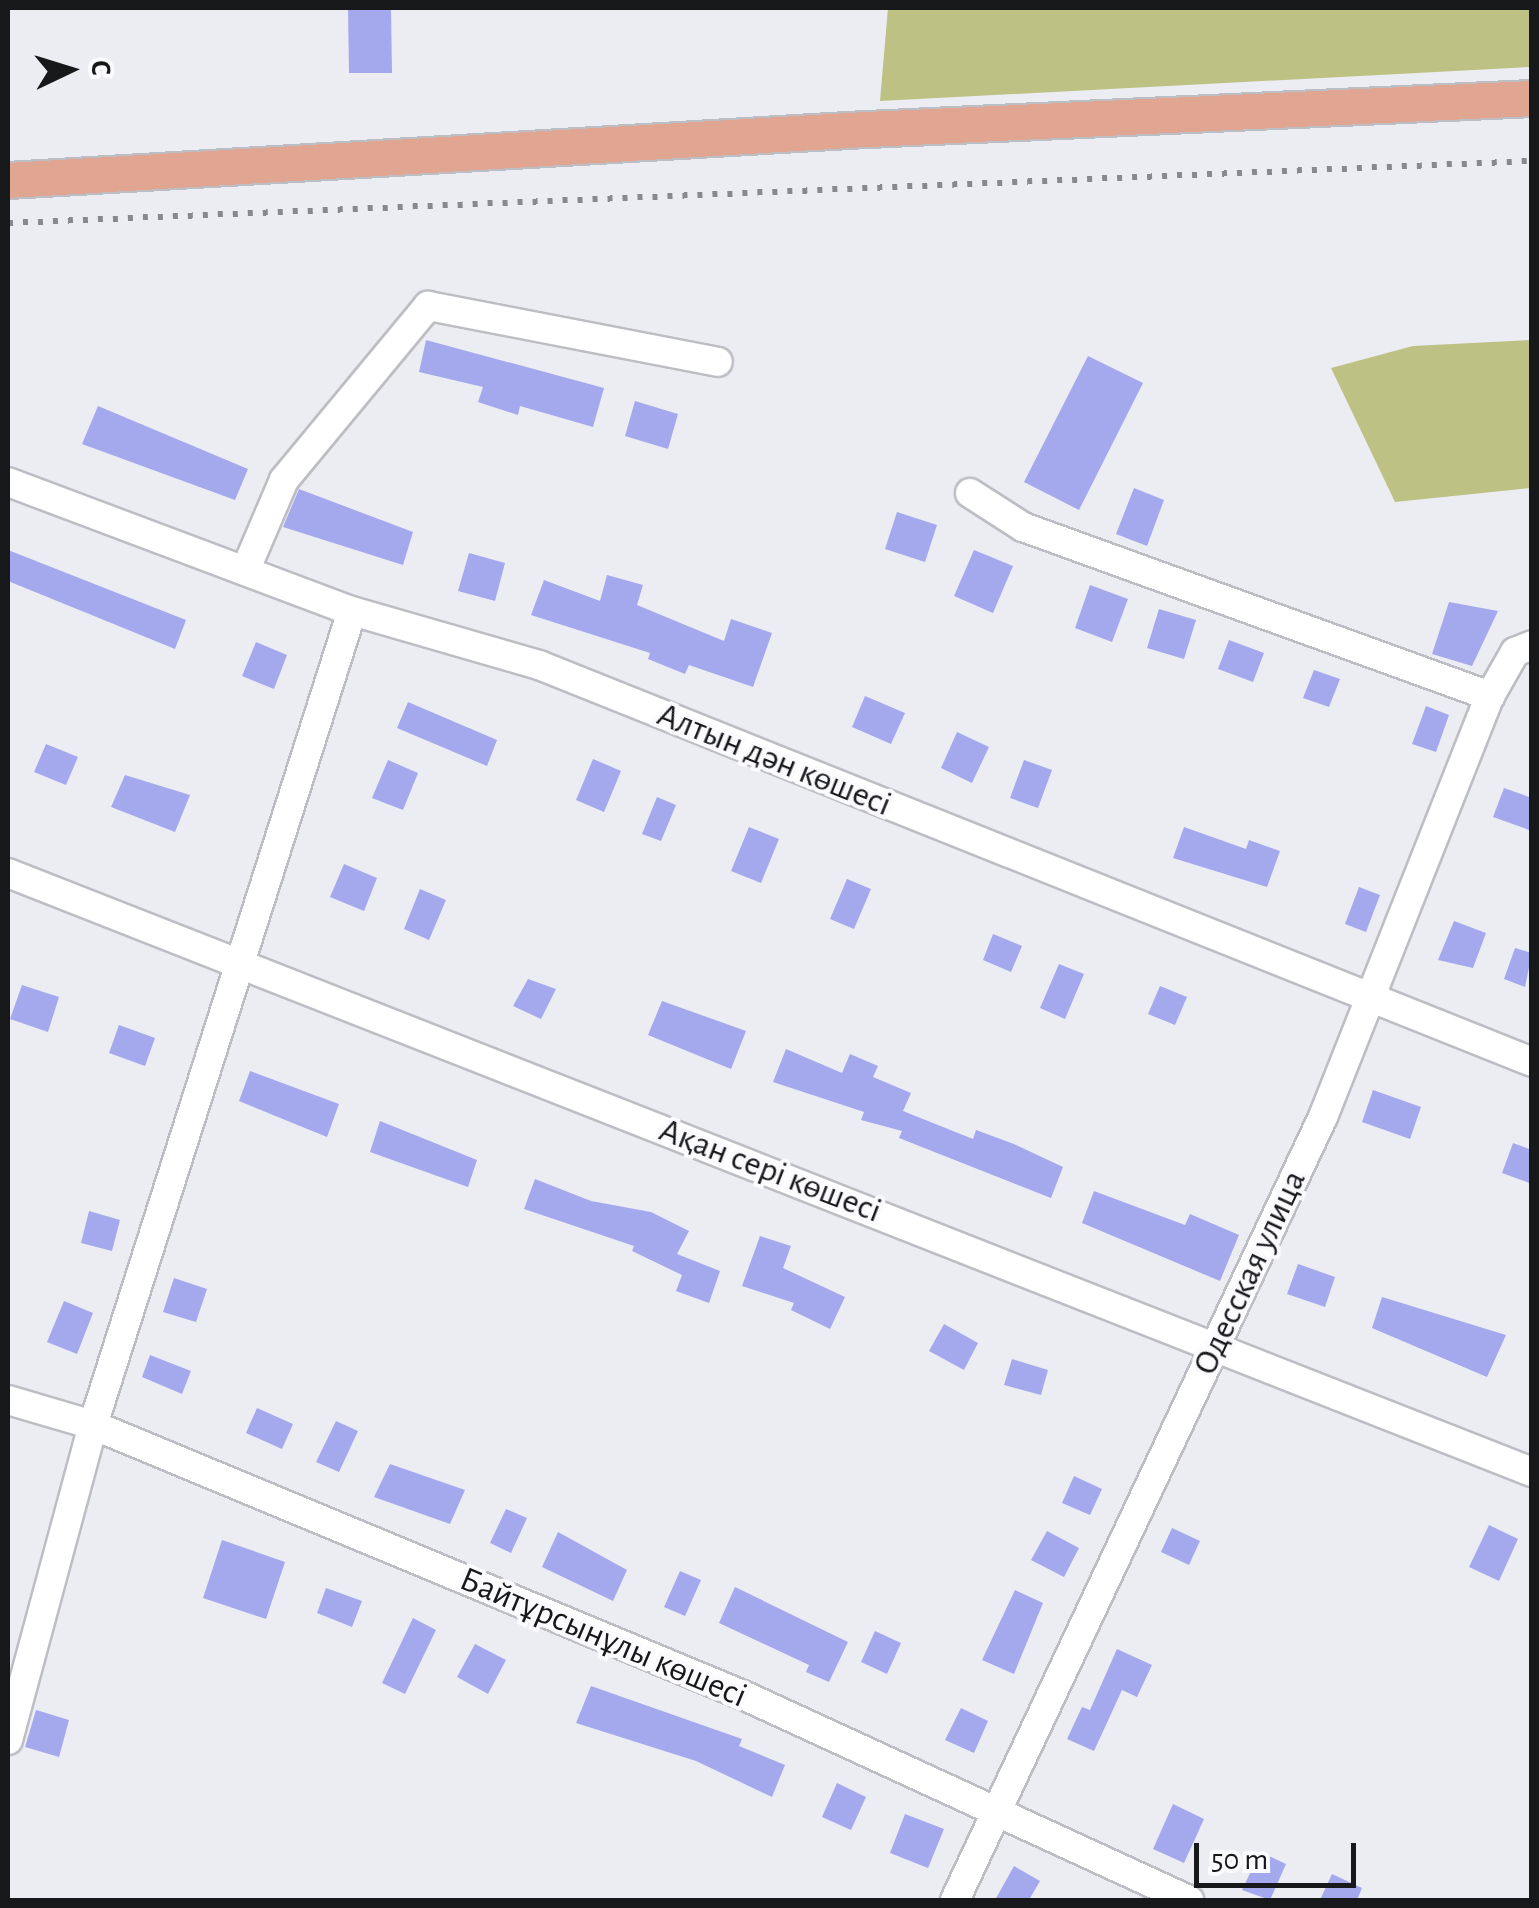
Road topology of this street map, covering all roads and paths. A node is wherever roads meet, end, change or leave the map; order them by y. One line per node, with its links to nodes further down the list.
1 (1532, 98): 2 (main road)
2 (8, 180)
3 (718, 362): 6 (street)
4 (8, 482): 6 (street, Алтын дән көшесі)
5 (970, 493): 9 (street)
6 (246, 571): 7 (street, Алтын дән көшесі)
7 (352, 612): 11 (street); 12 (street, Алтын дән көшесі)
8 (1532, 645): 9 (street, Одесская улица)
9 (1490, 696): 12 (street, Одесская улица)
10 (8, 873): 11 (street, Ақан сері көшесі)
11 (235, 962): 14 (street, Ақан сері көшесі); 16 (street)
12 (1375, 998): 13 (street, Алтын дән көшесі); 14 (street, Одесская улица)
13 (1532, 1062)
14 (1216, 1347): 17 (street, Ақан сері көшесі); 19 (street, Одесская улица)
15 (8, 1400): 16 (street, Байтұрсынұлы көшесі)
16 (93, 1425): 18 (street); 19 (street, Байтұрсынұлы көшесі)
17 (1532, 1472)
18 (8, 1740)
19 (996, 1812): 20 (street, Одесская улица); 21 (street, Байтұрсынұлы көшесі)
20 (955, 1900)
21 (1189, 1900)

